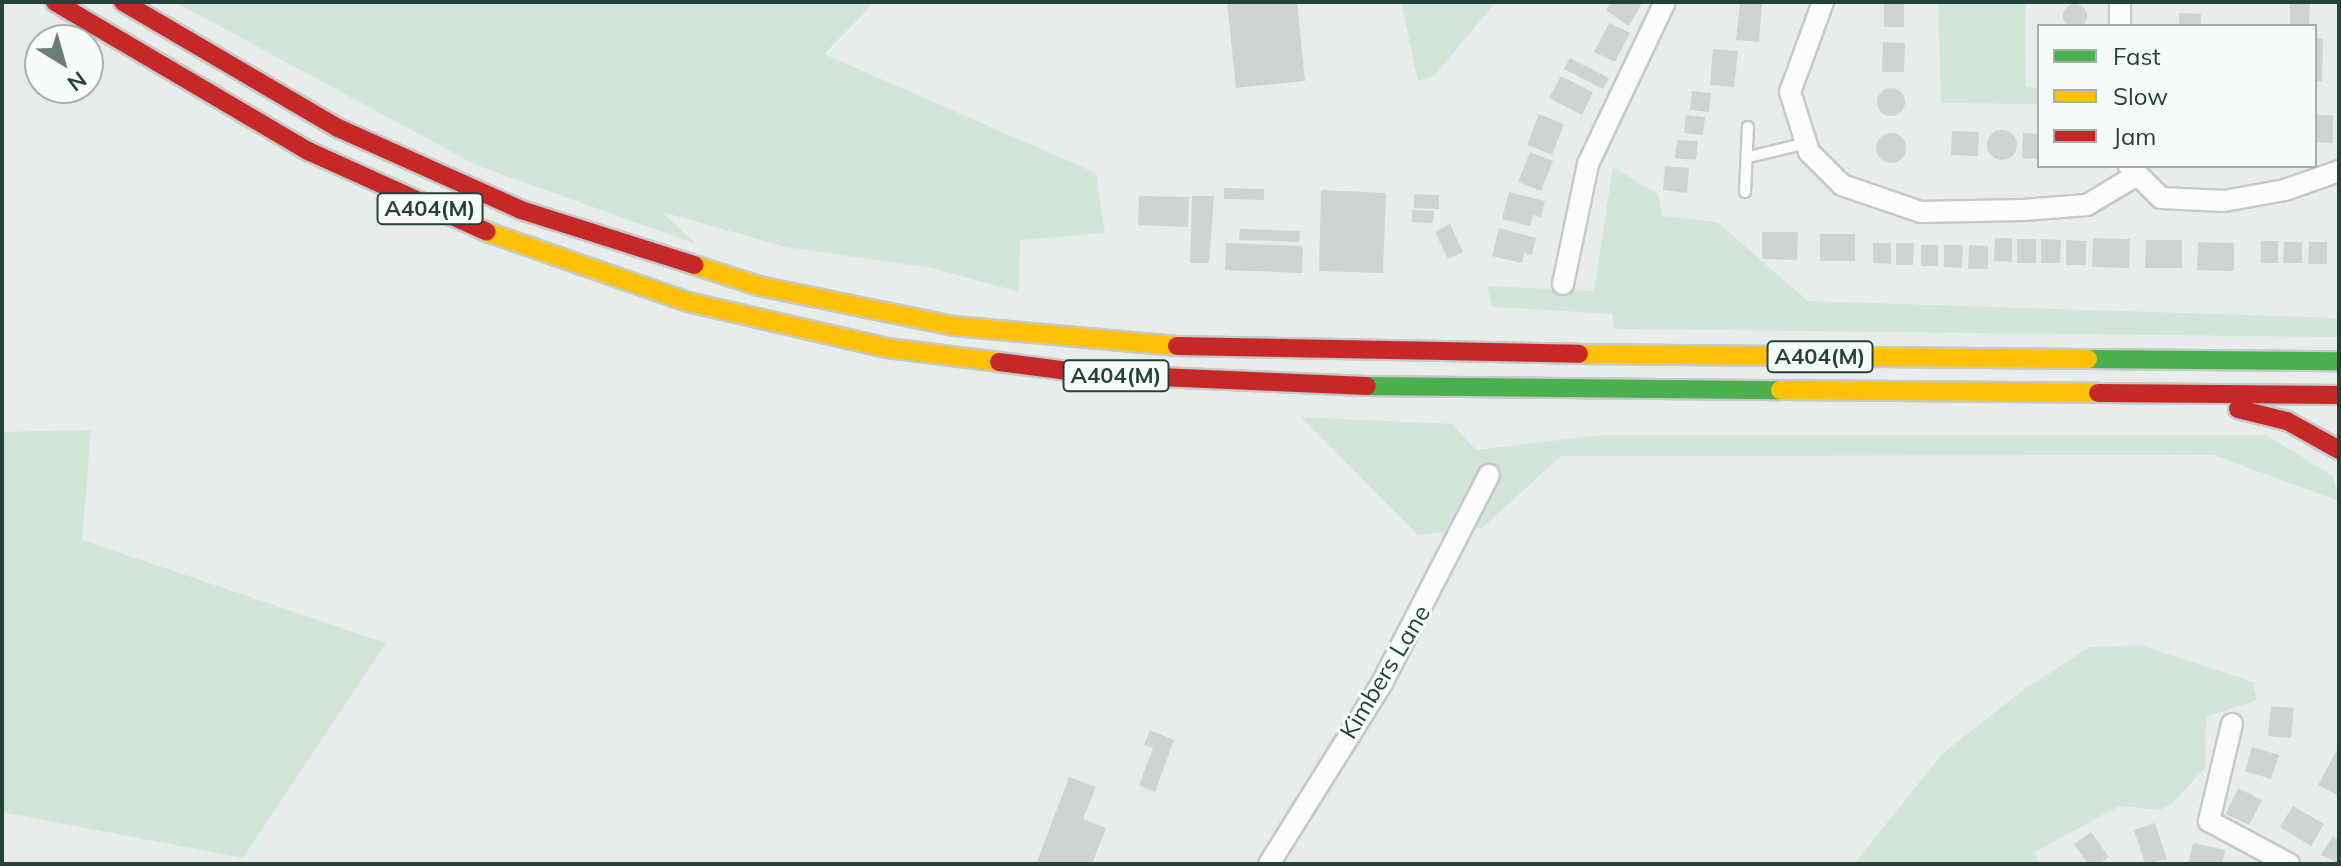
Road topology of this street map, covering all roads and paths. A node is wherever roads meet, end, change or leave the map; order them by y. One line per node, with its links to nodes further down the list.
1 (55, 2): 15 (highway, A404(M))
2 (123, 2): 14 (highway, A404(M))
3 (1665, 2): 13 (street)
4 (1823, 2): 8 (street)
5 (2120, 2): 6 (street)
6 (2120, 24)
7 (1748, 127): 9 (lane)
8 (1807, 143): 9 (lane); 10 (street)
9 (1749, 157): 12 (lane)
10 (2132, 171): 11 (street)
11 (2339, 171)
12 (1745, 192)
13 (1563, 284)
14 (2339, 361)
15 (2139, 394): 16 (highway, A404(M)); 17 (highway, A404(M))
16 (2339, 395)
17 (2339, 450)
18 (1489, 475): 20 (street, Kimbers Lane)
19 (2232, 724): 21 (street)
20 (1269, 864)
21 (2289, 864)

